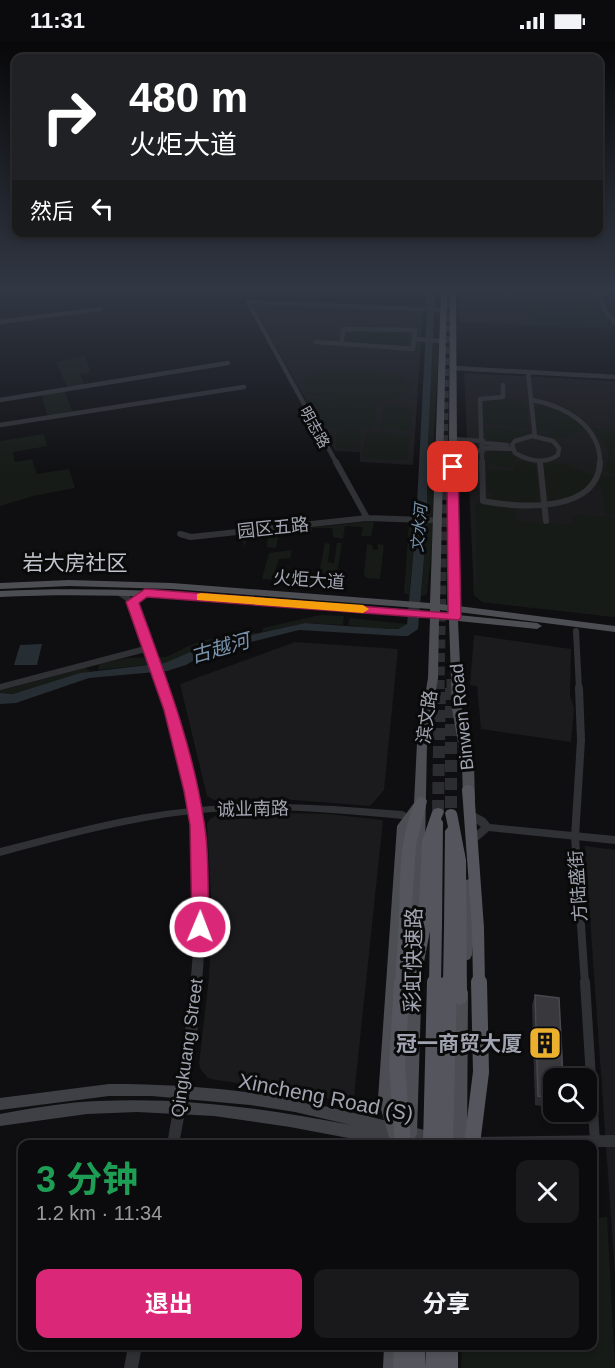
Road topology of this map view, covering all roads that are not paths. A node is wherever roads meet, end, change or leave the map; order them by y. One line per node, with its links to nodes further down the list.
1 (275, 352): 20 (street, 明志路)
2 (440, 352): 21 (main road, 滨文路)
3 (453, 352): 5 (main road, Binwen Road)
4 (228, 363): 10 (street)
5 (453, 368): 6 (street); 14 (main road, Binwen Road)
6 (528, 373): 7 (street); 11 (street)
7 (615, 377)
8 (503, 385): 15 (street)
9 (244, 387): 12 (street)
10 (0, 399)
11 (532, 400): 13 (street); 19 (street)
12 (0, 425)
13 (535, 436): 16 (street); 18 (street)
14 (452, 439): 15 (street); 17 (main road, Binwen Road)
15 (483, 446): 16 (street); 17 (street); 19 (street)
16 (513, 447): 18 (street)
17 (452, 449): 22 (main road, Binwen Road)
18 (540, 461): 19 (street)
19 (544, 506): 23 (street)
20 (367, 518): 21 (street, 园区五路); 24 (street, 园区五路)
21 (435, 521): 22 (street, 园区五路); 31 (main road, 滨文路)
22 (453, 521): 32 (main road, Binwen Road)
23 (546, 521)
24 (180, 534)
25 (0, 586): 27 (main road, 火炬大道)
26 (119, 592): 28 (main road, 火炬大道); 29 (main road, 火炬大道); 30 (street)
27 (194, 592): 28 (main road, 火炬大道); 31 (main road, 火炬大道)
28 (145, 593): 30 (street)
29 (0, 594)
30 (132, 602): 36 (street, Qingkuang Street)
31 (430, 610): 32 (main road, 火炬大道); 39 (main road, 滨文路)
32 (454, 613): 33 (main road, 火炬大道); 34 (main road, 火炬大道); 38 (main road, Binwen Road)
33 (615, 629)
34 (576, 631): 35 (main road, 火炬大道); 44 (street, 方陆盛街)
35 (615, 636)
36 (149, 648): 37 (street); 40 (street, Qingkuang Street)
37 (3, 686)
38 (468, 789): 41 (highway); 50 (main road, Binwen Road)
39 (419, 804): 42 (main road); 49 (main road, 滨文路); 56 (highway, bridge)
40 (196, 811): 42 (street, 诚业南路); 47 (street, 诚业南路); 51 (street, Qingkuang Street)
41 (472, 815): 43 (street); 45 (highway)
42 (403, 820): 56 (main road)
43 (487, 827): 44 (street); 45 (street)
44 (575, 837): 46 (street); 61 (street, 方陆盛街)
45 (474, 838): 60 (highway, bridge)
46 (615, 840)
47 (0, 852)
48 (443, 926): 49 (highway, 彩虹快速路); 50 (highway, 彩虹快速路); 57 (highway, 彩虹快速路, bridge); 59 (highway, 彩虹快速路, bridge)
49 (414, 977): 56 (main road, 滨文路)
50 (460, 999): 58 (main road, Binwen Road)
51 (183, 1092): 52 (main road, Xincheng Road (S)); 53 (street, Qingkuang Street); 56 (main road, Xincheng Road (S))
52 (0, 1104)
53 (180, 1108): 54 (main road, Xincheng Road (S)); 55 (street, Qingkuang Street); 56 (main road, Xincheng Road (S))
54 (0, 1120)
55 (174, 1140)
56 (402, 1140)
57 (431, 1140)
58 (459, 1140)
59 (459, 1140)
60 (460, 1140)
61 (595, 1140)
62 (615, 1141): 63 (street)
63 (597, 1142)
64 (134, 1350): 71 (street)
65 (393, 1350): 72 (main road)
66 (403, 1350): 73 (highway)
67 (417, 1350): 74 (highway)
68 (435, 1350): 75 (highway)
69 (447, 1350): 76 (main road)
70 (448, 1350): 77 (highway)
71 (131, 1368)
72 (392, 1368)
73 (402, 1368)
74 (416, 1368)
75 (434, 1368)
76 (445, 1368)
77 (449, 1368)

